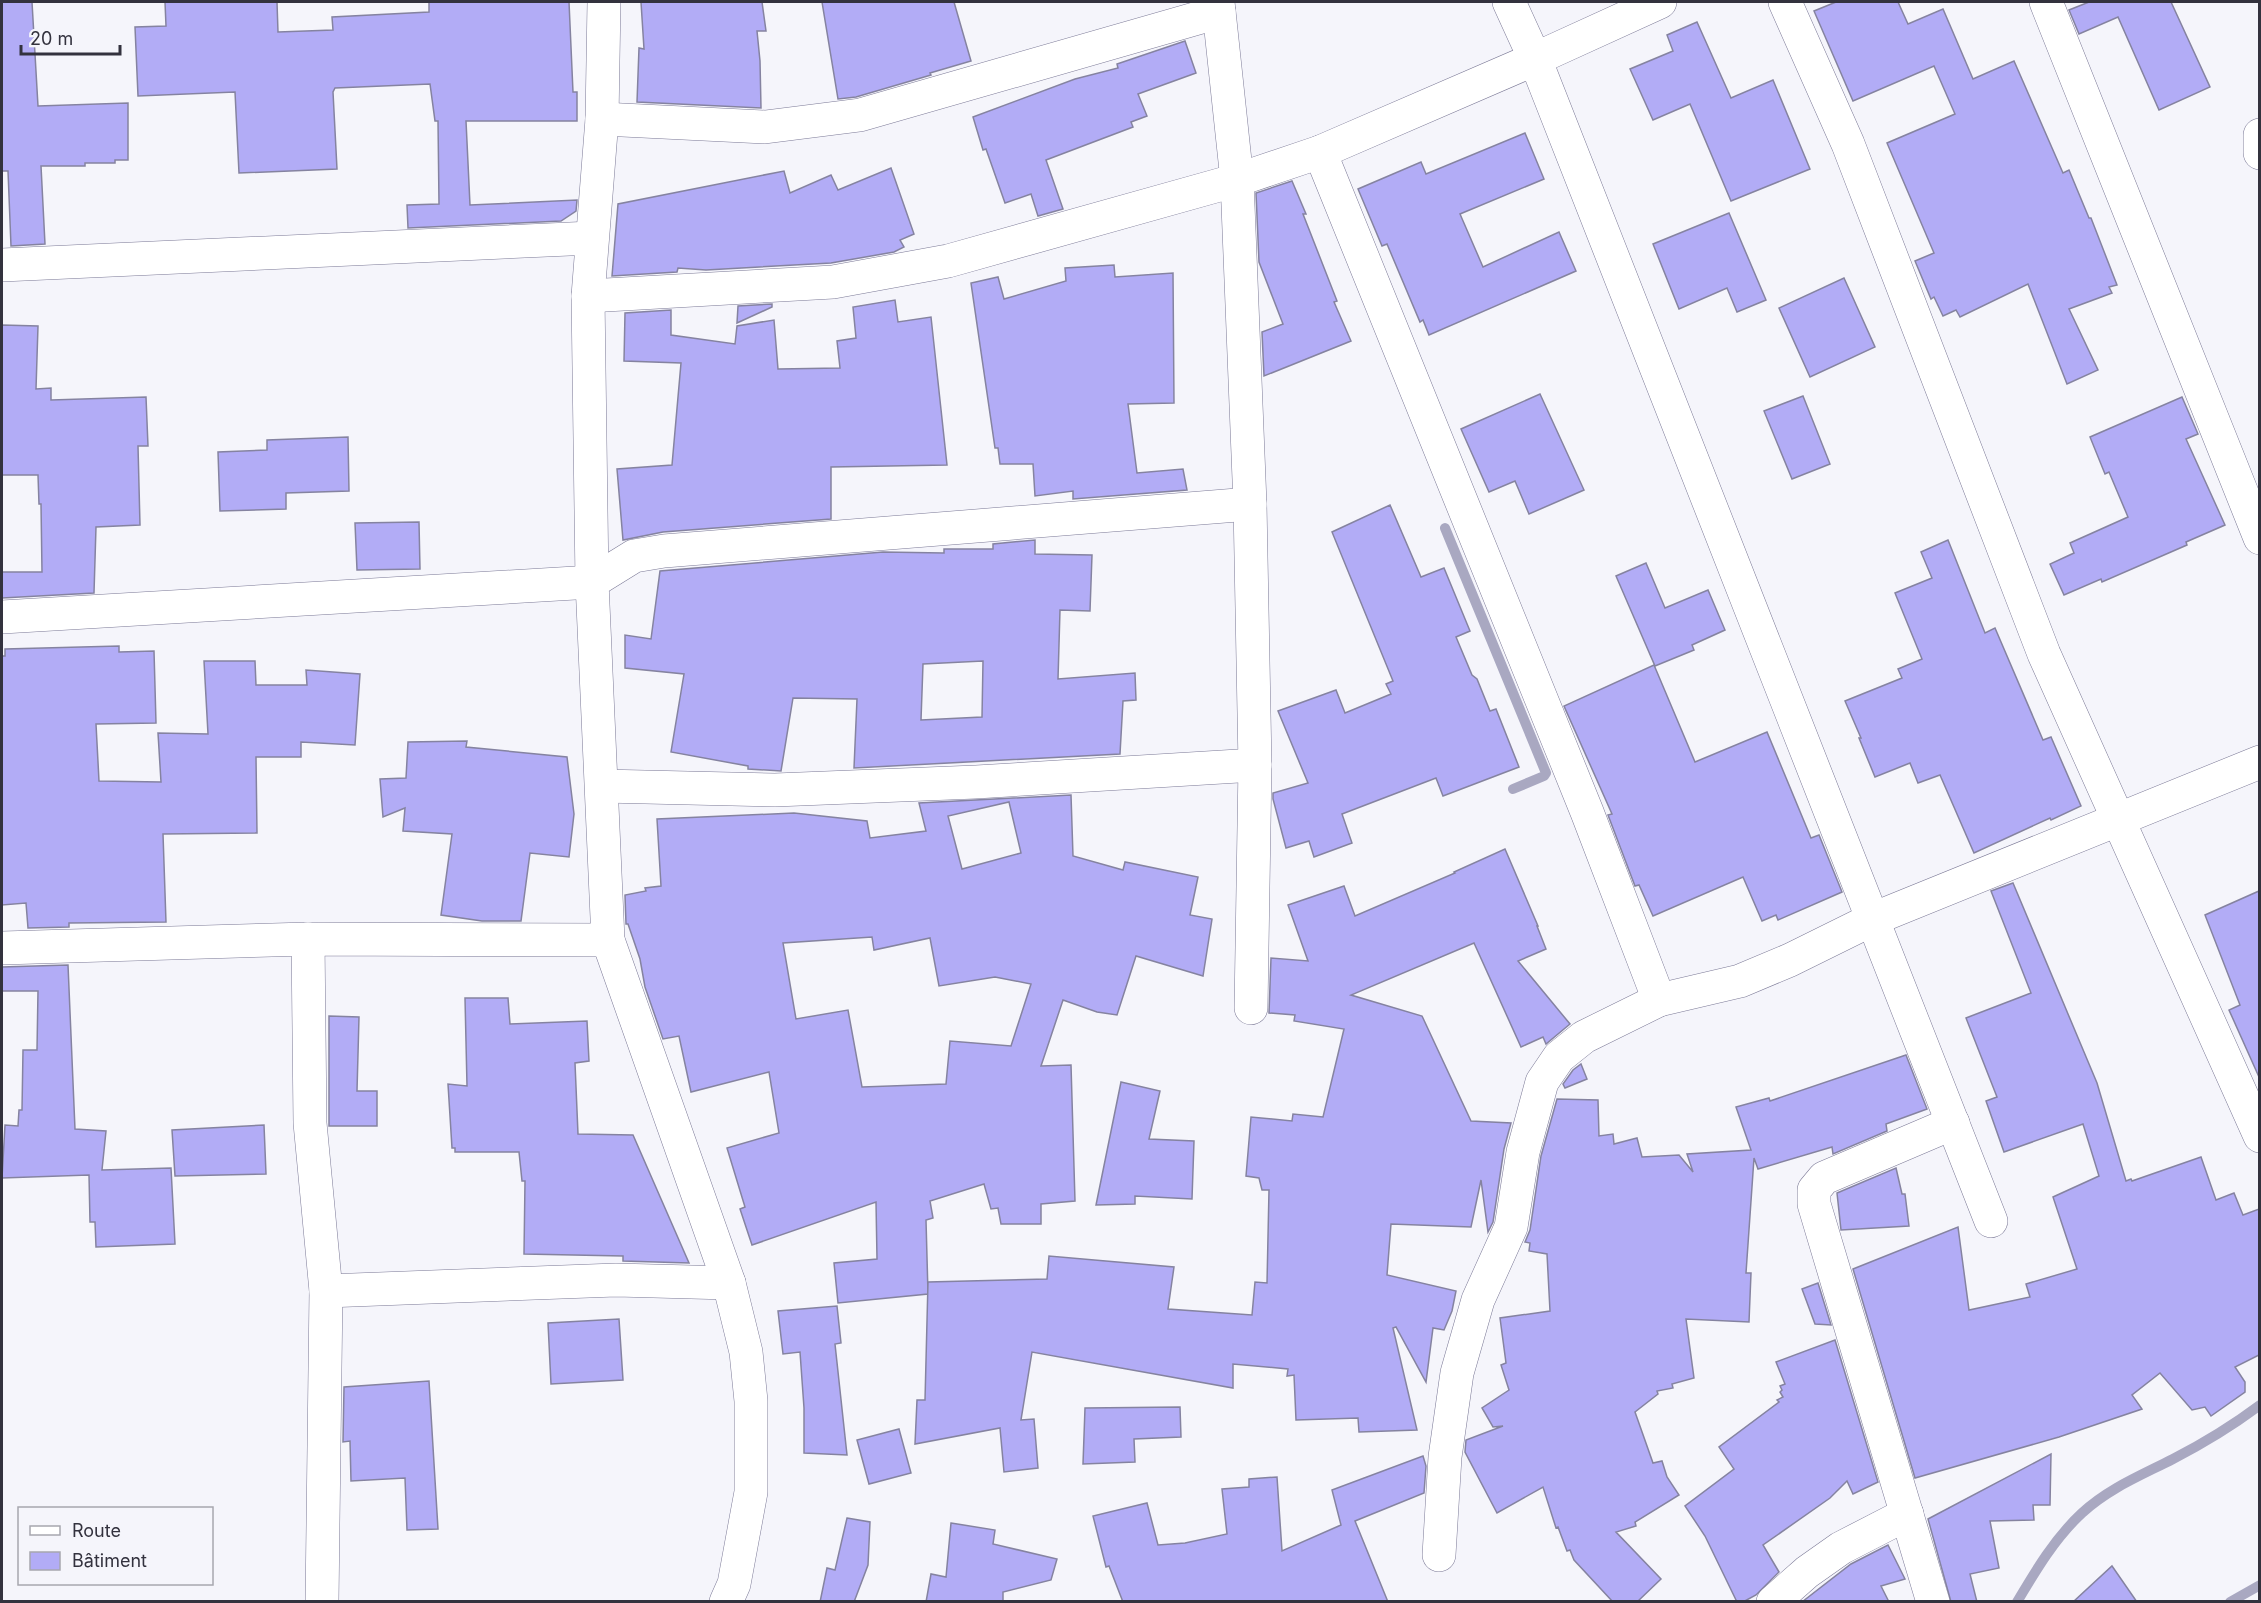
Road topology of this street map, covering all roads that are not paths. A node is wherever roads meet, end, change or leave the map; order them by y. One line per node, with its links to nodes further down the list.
1 (604, 2): 8 (street)
2 (1509, 2): 7 (street)
3 (1660, 2): 7 (street)
4 (1785, 2): 23 (street)
5 (2046, 2): 17 (street)
6 (1219, 7): 8 (street); 12 (street)
7 (1535, 59): 10 (street); 24 (street)
8 (602, 119): 13 (street)
9 (2259, 135): 11 (street)
10 (1320, 152): 12 (street); 28 (street)
11 (2259, 153)
12 (1237, 180): 15 (street); 16 (street)
13 (592, 238): 14 (street); 15 (street)
14 (2, 265)
15 (588, 296): 18 (street)
16 (1250, 504): 18 (street); 21 (street)
17 (2259, 538)
18 (592, 582): 19 (street); 22 (street)
19 (2, 617)
20 (2259, 762): 23 (street)
21 (1255, 765): 22 (street); 29 (street)
22 (602, 786): 26 (street)
23 (2117, 821): 24 (street); 31 (street)
24 (1873, 920): 28 (street); 30 (street)
25 (308, 939): 26 (street); 27 (street); 34 (street)
26 (608, 940): 33 (street)
27 (2, 948)
28 (1659, 1000): 36 (street)
29 (1251, 1008)
30 (1953, 1123): 32 (street); 35 (street)
31 (2259, 1136)
32 (1991, 1221)
33 (729, 1283): 34 (street); 38 (street)
34 (326, 1291): 37 (street)
35 (1907, 1514): 39 (street); 40 (street)
36 (1439, 1555)
37 (322, 1602)
38 (726, 1602)
39 (1773, 1602)
40 (1932, 1602)

